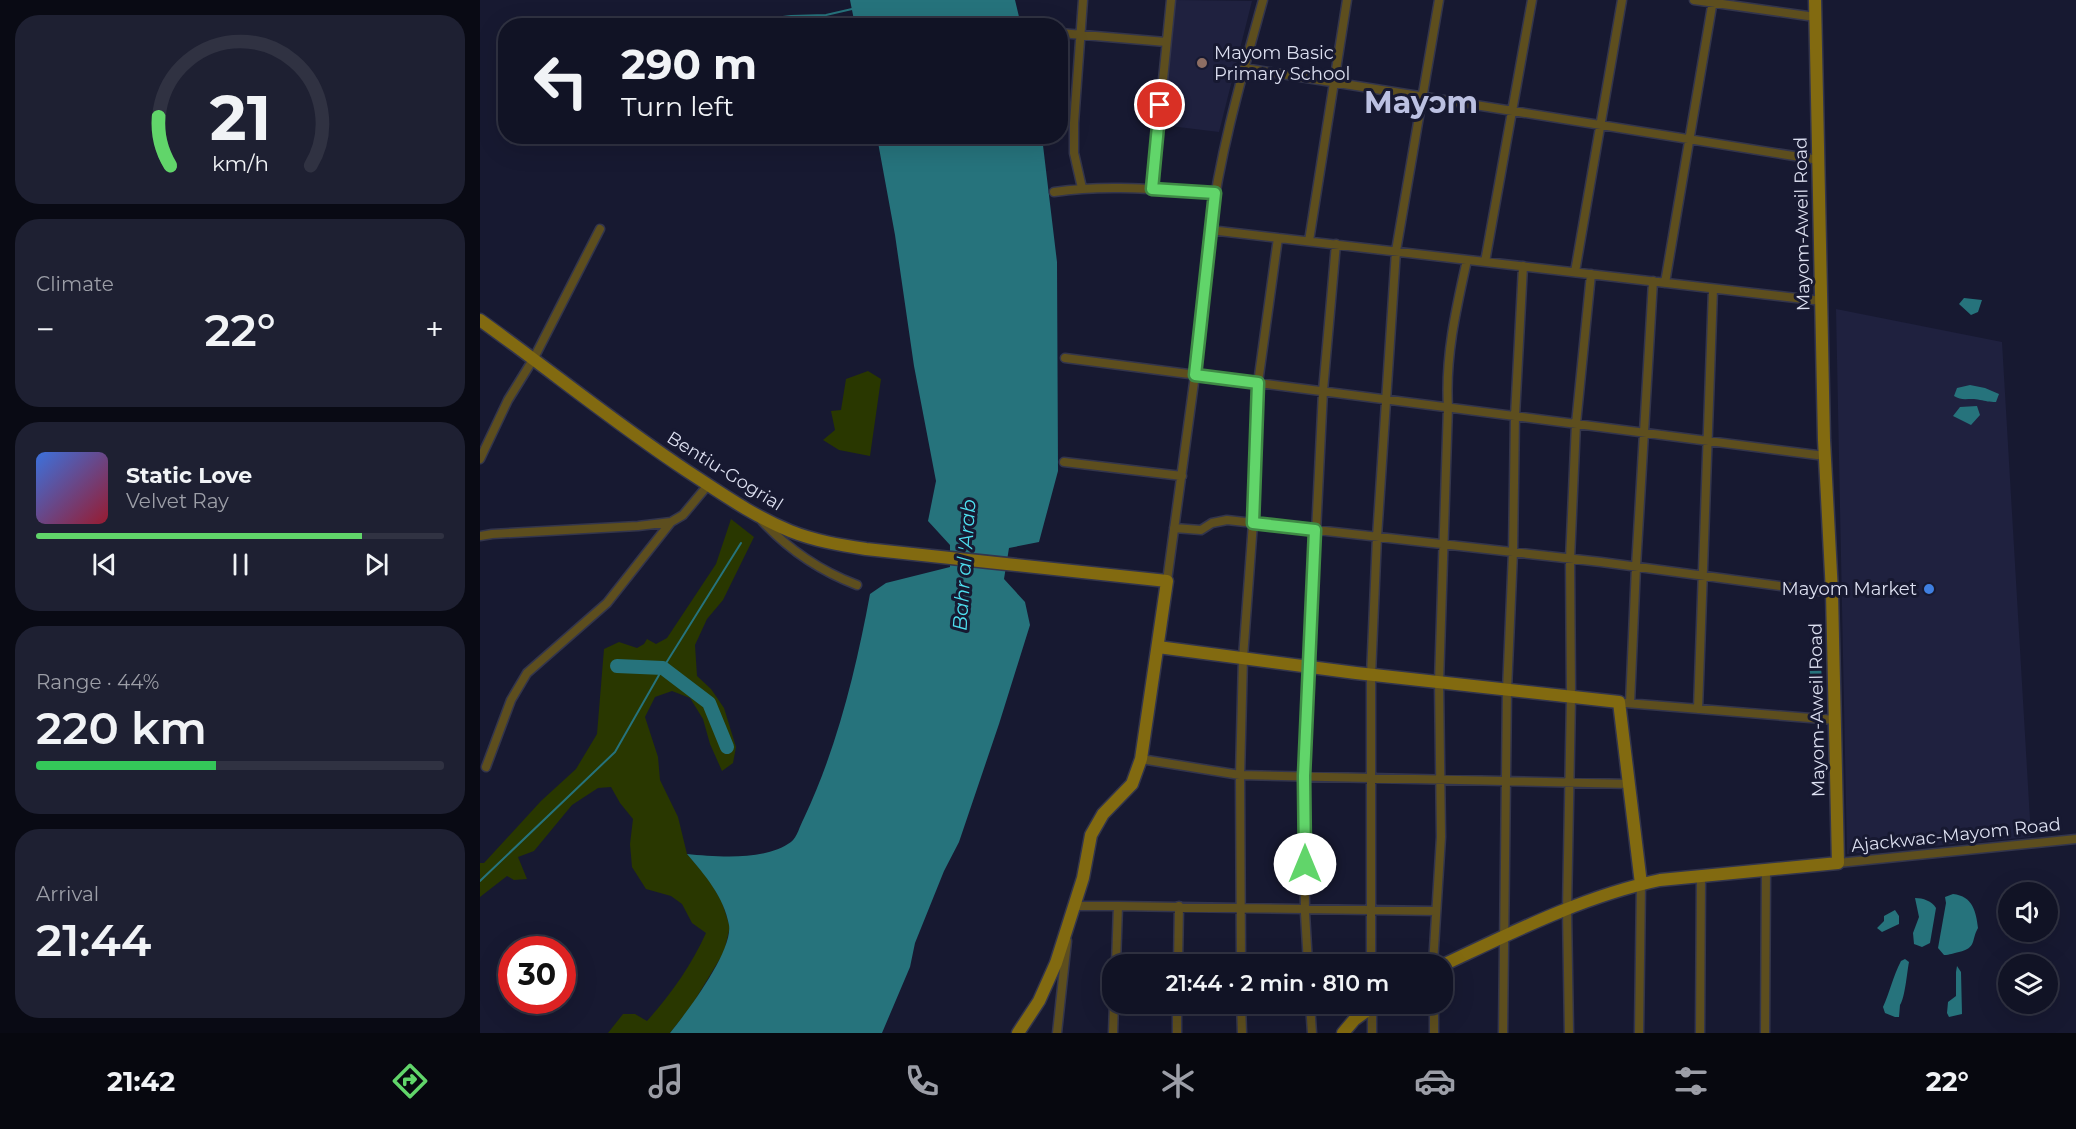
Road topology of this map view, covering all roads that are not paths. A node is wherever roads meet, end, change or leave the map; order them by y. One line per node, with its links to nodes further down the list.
1 (1083, 0): 13 (street)
2 (1171, 0): 14 (street)
3 (1263, 0): 15 (street)
4 (1347, 0): 16 (street)
5 (1439, 0): 17 (street)
6 (1532, 0): 18 (street)
7 (1622, 0): 19 (street)
8 (1694, 0): 10 (street)
9 (1815, 0): 11 (main road, Mayom-Aweil Road)
10 (1713, 1): 11 (street); 20 (street)
11 (1815, 17): 21 (main road, Mayom-Aweil Road)
12 (1068, 34): 13 (street)
13 (1080, 35): 14 (street); 22 (street)
14 (1166, 42): 23 (street)
15 (1244, 68): 16 (street); 25 (street)
16 (1334, 82): 17 (street); 29 (street)
17 (1422, 96): 18 (street); 31 (street)
18 (1512, 110): 19 (street); 33 (street)
19 (1600, 124): 20 (street); 35 (street)
20 (1689, 139): 21 (street); 38 (street)
21 (1819, 160): 40 (main road, Mayom-Aweil Road)
22 (1082, 188): 23 (street); 24 (street)
23 (1152, 189): 25 (street)
24 (1054, 192)
25 (1215, 193): 27 (street)
26 (600, 229): 42 (street)
27 (1210, 230): 28 (street); 44 (street)
28 (1278, 237): 29 (street); 45 (street)
29 (1309, 241): 30 (street)
30 (1336, 244): 31 (street); 46 (street)
31 (1396, 251): 32 (street); 47 (street)
32 (1467, 260): 33 (street); 48 (street)
33 (1485, 262): 34 (street)
34 (1523, 266): 35 (street); 49 (street)
35 (1575, 272): 36 (street)
36 (1591, 274): 37 (street); 50 (street)
37 (1653, 281): 38 (street); 51 (street)
38 (1665, 283): 39 (street)
39 (1713, 289): 40 (street); 52 (street)
40 (1822, 301): 53 (main road, Mayom-Aweil Road)
41 (480, 320): 42 (main road, Bentiu-Gogrial)
42 (534, 358): 54 (street); 57 (main road, Bentiu-Gogrial)
43 (1065, 358): 44 (street)
44 (1195, 375): 45 (street); 56 (street)
45 (1258, 383): 46 (street); 60 (street)
46 (1323, 391): 47 (street); 62 (street)
47 (1386, 399): 48 (street); 64 (street)
48 (1448, 407): 49 (street); 65 (street)
49 (1515, 416): 50 (street); 66 (street)
50 (1576, 424): 51 (street); 67 (street)
51 (1645, 433): 52 (street); 68 (street)
52 (1707, 441): 53 (street); 69 (street)
53 (1825, 456): 72 (main road, Mayom-Aweil Road)
54 (480, 459)
55 (1064, 462): 56 (street)
56 (1182, 476): 61 (street)
57 (708, 485): 58 (main road, Bentiu-Gogrial); 59 (street)
58 (756, 514): 70 (main road, Bentiu-Gogrial); 71 (street)
59 (671, 522): 63 (street); 84 (street)
60 (1253, 523): 61 (street); 62 (street); 74 (street)
61 (1174, 528): 70 (street)
62 (1315, 530): 64 (street); 75 (street)
63 (480, 536)
64 (1377, 537): 65 (street); 76 (street)
65 (1442, 544): 66 (street); 77 (street)
66 (1513, 552): 67 (street); 78 (street)
67 (1570, 559): 68 (street); 79 (street)
68 (1635, 567): 69 (street); 80 (street)
69 (1702, 576): 72 (street); 81 (street)
70 (1167, 581): 73 (main road)
71 (857, 585)
72 (1832, 593): 82 (main road, Mayom-Aweil Road)
73 (1158, 647): 74 (main road); 83 (main road)
74 (1243, 658): 75 (main road); 85 (street)
75 (1309, 667): 76 (main road); 86 (street)
76 (1371, 675): 77 (main road); 87 (street)
77 (1439, 682): 78 (main road); 88 (street)
78 (1507, 690): 79 (main road); 89 (street)
79 (1571, 697): 80 (main road); 90 (street)
80 (1625, 703): 81 (street); 91 (main road)
81 (1698, 709): 82 (street)
82 (1835, 720): 93 (main road, Mayom-Aweil Road)
83 (1142, 759): 85 (street); 97 (main road)
84 (486, 767)
85 (1240, 775): 86 (street); 100 (street)
86 (1304, 776): 87 (street); 101 (street)
87 (1370, 777): 88 (street); 102 (street)
88 (1440, 779): 89 (street); 104 (street)
89 (1505, 781): 90 (street); 106 (street)
90 (1568, 783): 91 (street); 103 (street)
91 (1630, 784): 96 (main road)
92 (2076, 840): 93 (street, Ajackwac-Mayom Road)
93 (1838, 863): 94 (main road)
94 (1766, 870): 95 (main road); 134 (street)
95 (1701, 877): 96 (main road); 133 (street)
96 (1641, 885): 103 (main road); 132 (street)
97 (1075, 906): 98 (street); 105 (main road)
98 (1118, 906): 99 (street); 107 (street)
99 (1179, 906): 100 (street); 108 (street)
100 (1241, 908): 101 (street); 109 (street)
101 (1305, 909): 102 (street); 110 (street)
102 (1371, 910): 104 (street); 111 (street)
103 (1568, 910): 106 (main road); 131 (street)
104 (1436, 911): 112 (street)
105 (1070, 923): 121 (main road); 122 (street)
106 (1503, 936): 113 (main road); 130 (street)
107 (1116, 954)
108 (1178, 954)
109 (1241, 954)
110 (1307, 954)
111 (1371, 954)
112 (1434, 954)
113 (1453, 960)
114 (1114, 1014): 123 (street)
115 (1177, 1014): 124 (street)
116 (1241, 1014): 125 (street)
117 (1311, 1014): 126 (street)
118 (1361, 1014): 127 (main road)
119 (1373, 1014): 128 (street)
120 (1434, 1014): 129 (street)
121 (1018, 1033)
122 (1057, 1033)
123 (1113, 1033)
124 (1177, 1033)
125 (1242, 1033)
126 (1312, 1033)
127 (1343, 1033)
128 (1372, 1033)
129 (1434, 1033)
130 (1503, 1033)
131 (1569, 1033)
132 (1639, 1033)
133 (1700, 1033)
134 (1765, 1033)

